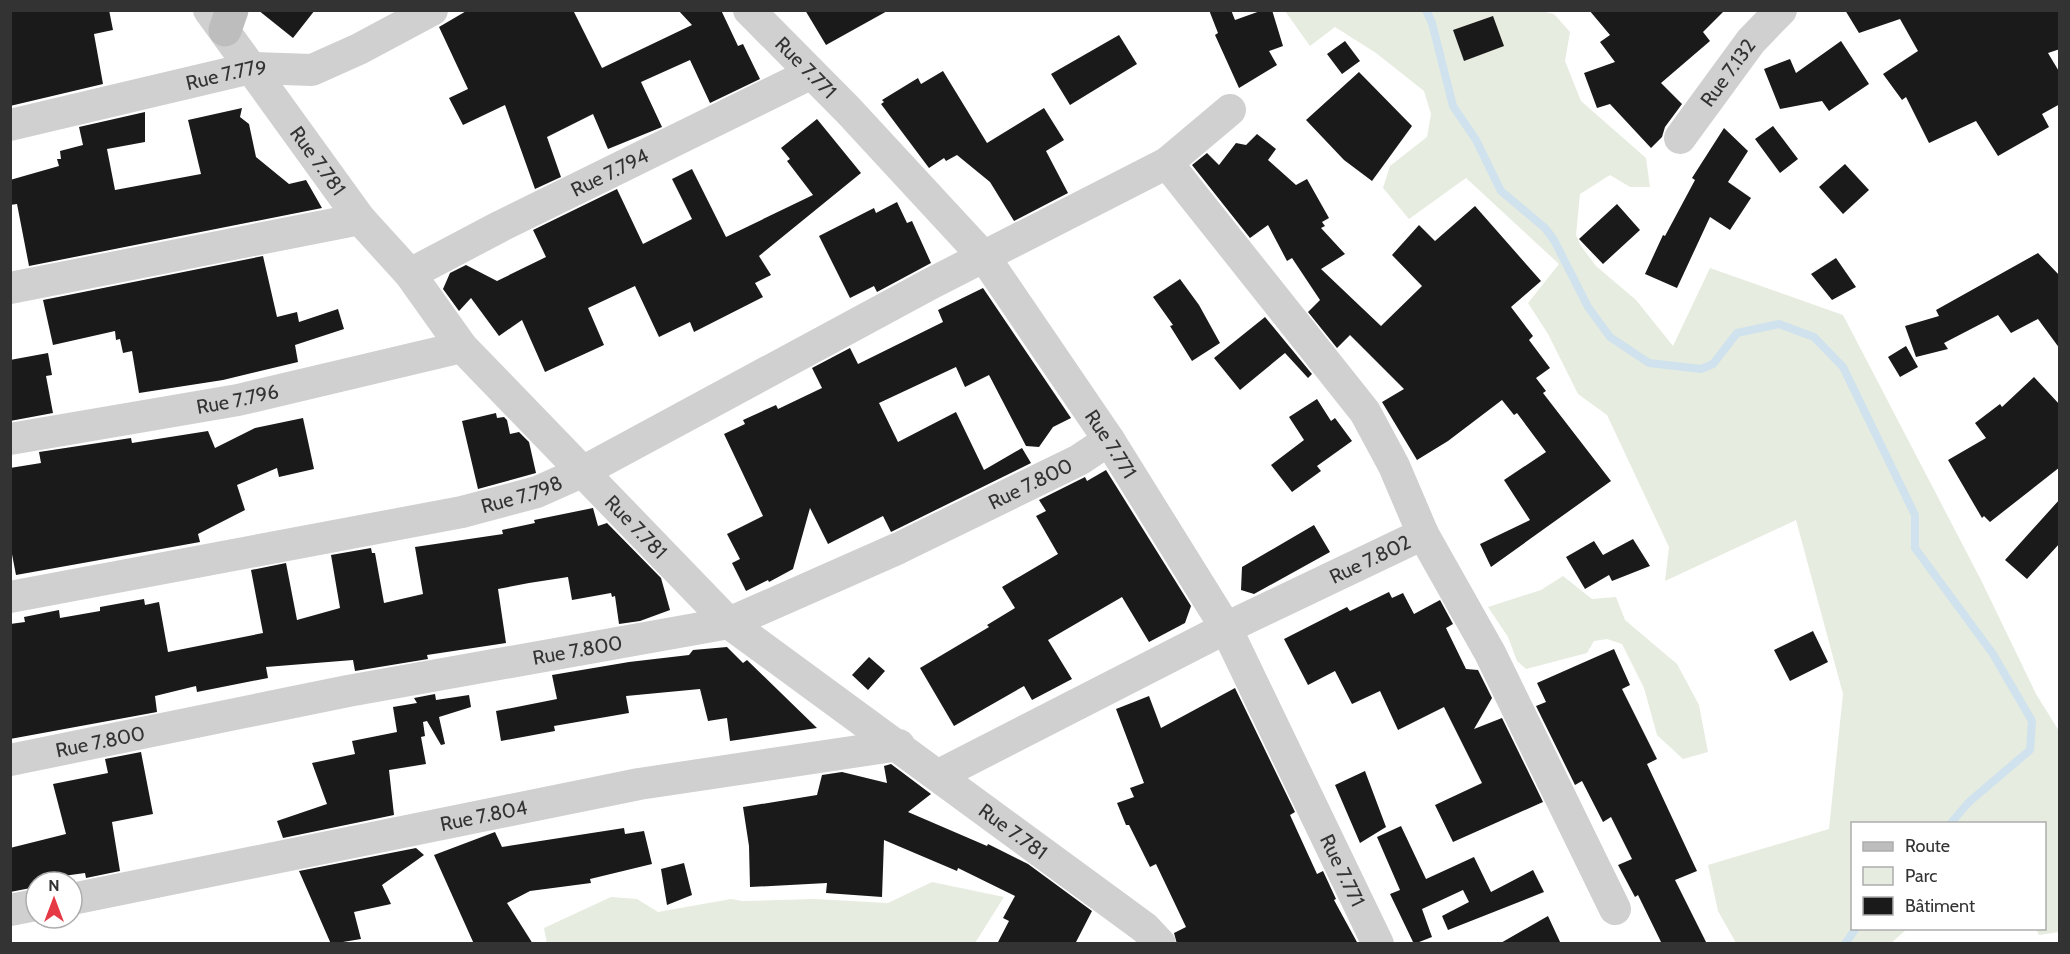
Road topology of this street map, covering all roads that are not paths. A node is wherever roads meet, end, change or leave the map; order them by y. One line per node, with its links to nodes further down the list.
1 (432, 10): 5 (street, Rue 7.779)
2 (749, 10): 6 (street, Rue 7.771)
3 (1781, 10): 9 (street, Rue 7.132)
4 (222, 17): 5 (street, Rue 7.781)
5 (251, 68): 8 (street, Rue 7.779); 11 (street, Rue 7.781)
6 (810, 74): 12 (street, Rue 7.771); 13 (street, Rue 7.794)
7 (1230, 110): 10 (street, Rue 7.798)
8 (10, 124)
9 (1680, 138)
10 (1167, 163): 12 (street, Rue 7.798); 19 (street)
11 (360, 219): 13 (street, Rue 7.781); 14 (street)
12 (985, 258): 17 (street, Rue 7.771); 18 (street, Rue 7.798)
13 (410, 274): 15 (street, Rue 7.781)
14 (10, 288)
15 (462, 347): 16 (street, Rue 7.796); 18 (street, Rue 7.781)
16 (10, 439)
17 (1109, 440): 21 (street, Rue 7.800); 22 (street, Rue 7.771)
18 (584, 471): 20 (street, Rue 7.798); 21 (street, Rue 7.781)
19 (1423, 534): 22 (street, Rue 7.802); 27 (street, Rue 7.802)
20 (10, 597)
21 (729, 623): 23 (street, Rue 7.781); 24 (street, Rue 7.800)
22 (1226, 628): 25 (street, Rue 7.802); 29 (street, Rue 7.771)
23 (899, 745): 25 (street, Rue 7.781); 26 (street, Rue 7.804)
24 (10, 760)
25 (939, 775): 28 (street, Rue 7.781)
26 (84, 897)
27 (1615, 909)
28 (1160, 944)
29 (1378, 944)

